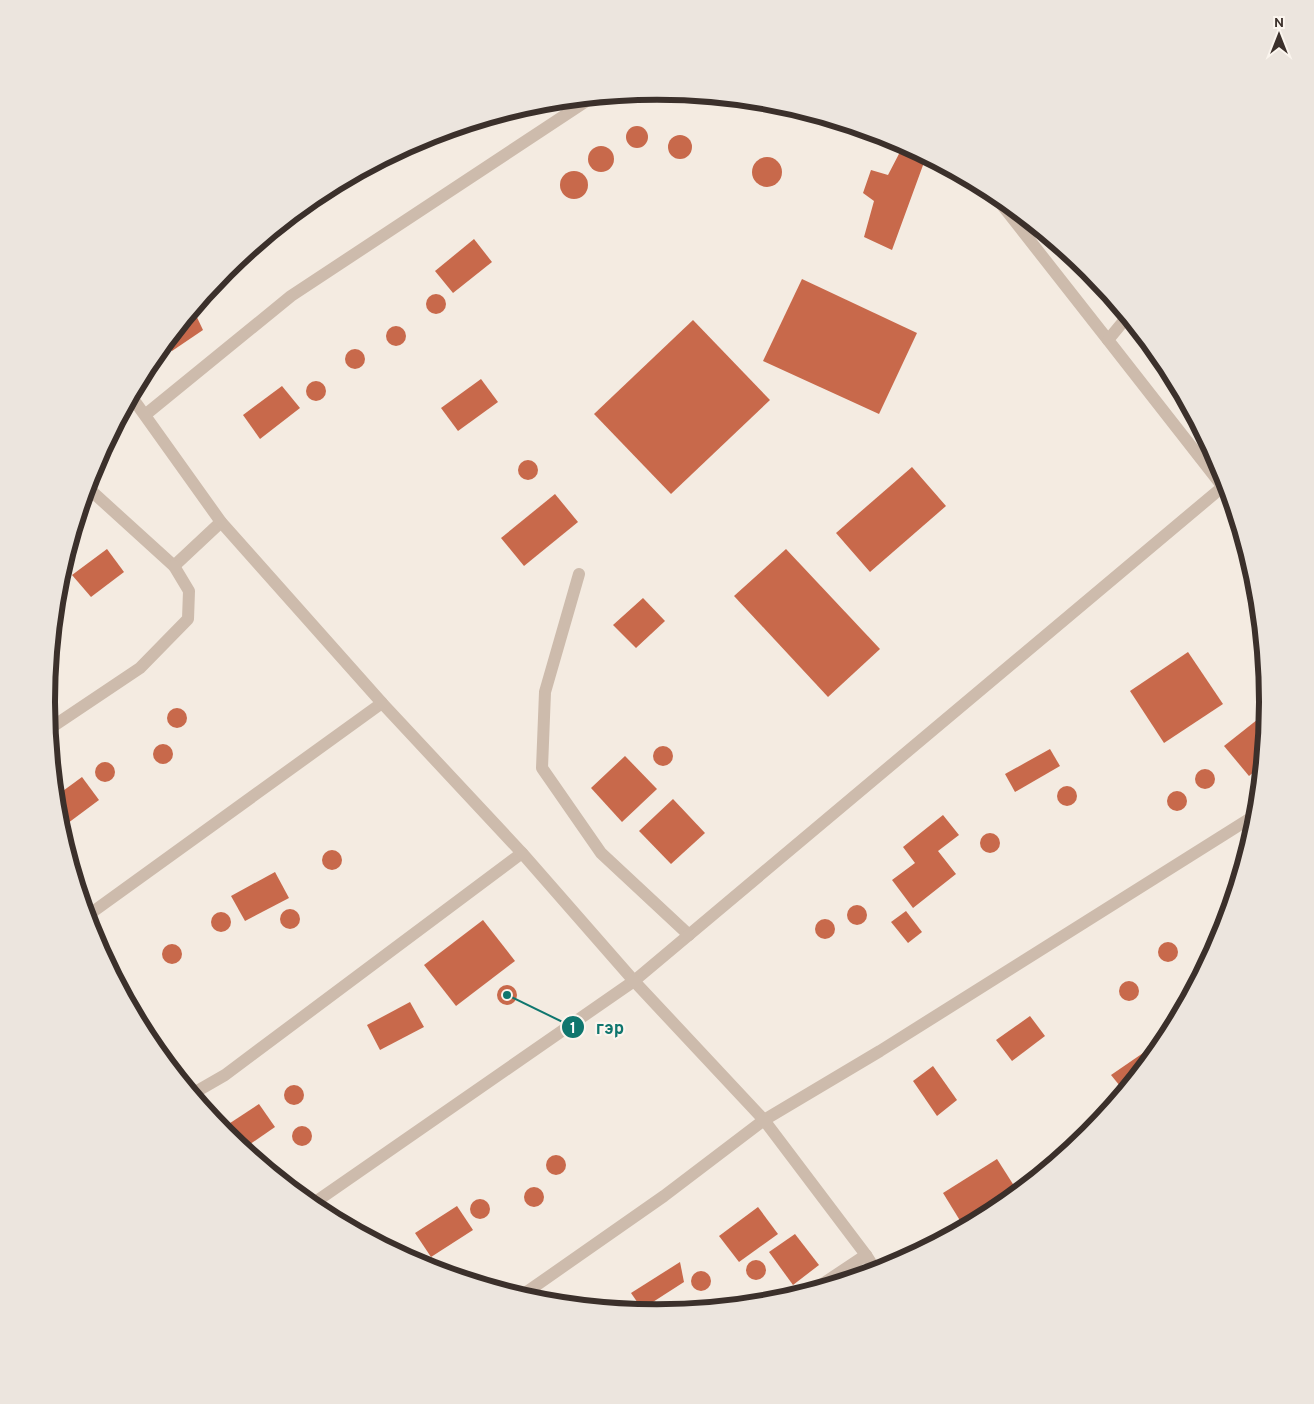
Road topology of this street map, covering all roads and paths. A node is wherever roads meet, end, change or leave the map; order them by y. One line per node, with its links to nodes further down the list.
1 (581, 105): 6 (street)
2 (1009, 214): 4 (street)
3 (1123, 321): 4 (street)
4 (1108, 340): 7 (street)
5 (136, 402): 6 (street)
6 (144, 416): 10 (street)
7 (1213, 471)
8 (93, 492): 11 (street)
9 (1221, 492): 18 (street)
10 (221, 522): 11 (street); 13 (street)
11 (174, 566): 14 (street)
12 (579, 574): 18 (street)
13 (382, 703): 16 (street); 17 (street)
14 (56, 725)
15 (1247, 821): 21 (street)
16 (522, 853): 19 (street); 20 (street)
17 (93, 912)
18 (689, 935): 19 (street)
19 (634, 982): 21 (street); 22 (street)
20 (197, 1091)
21 (764, 1120): 23 (street); 26 (street)
22 (319, 1200)
23 (866, 1255): 24 (street); 25 (street)
24 (872, 1264)
25 (832, 1277)
26 (530, 1290)

